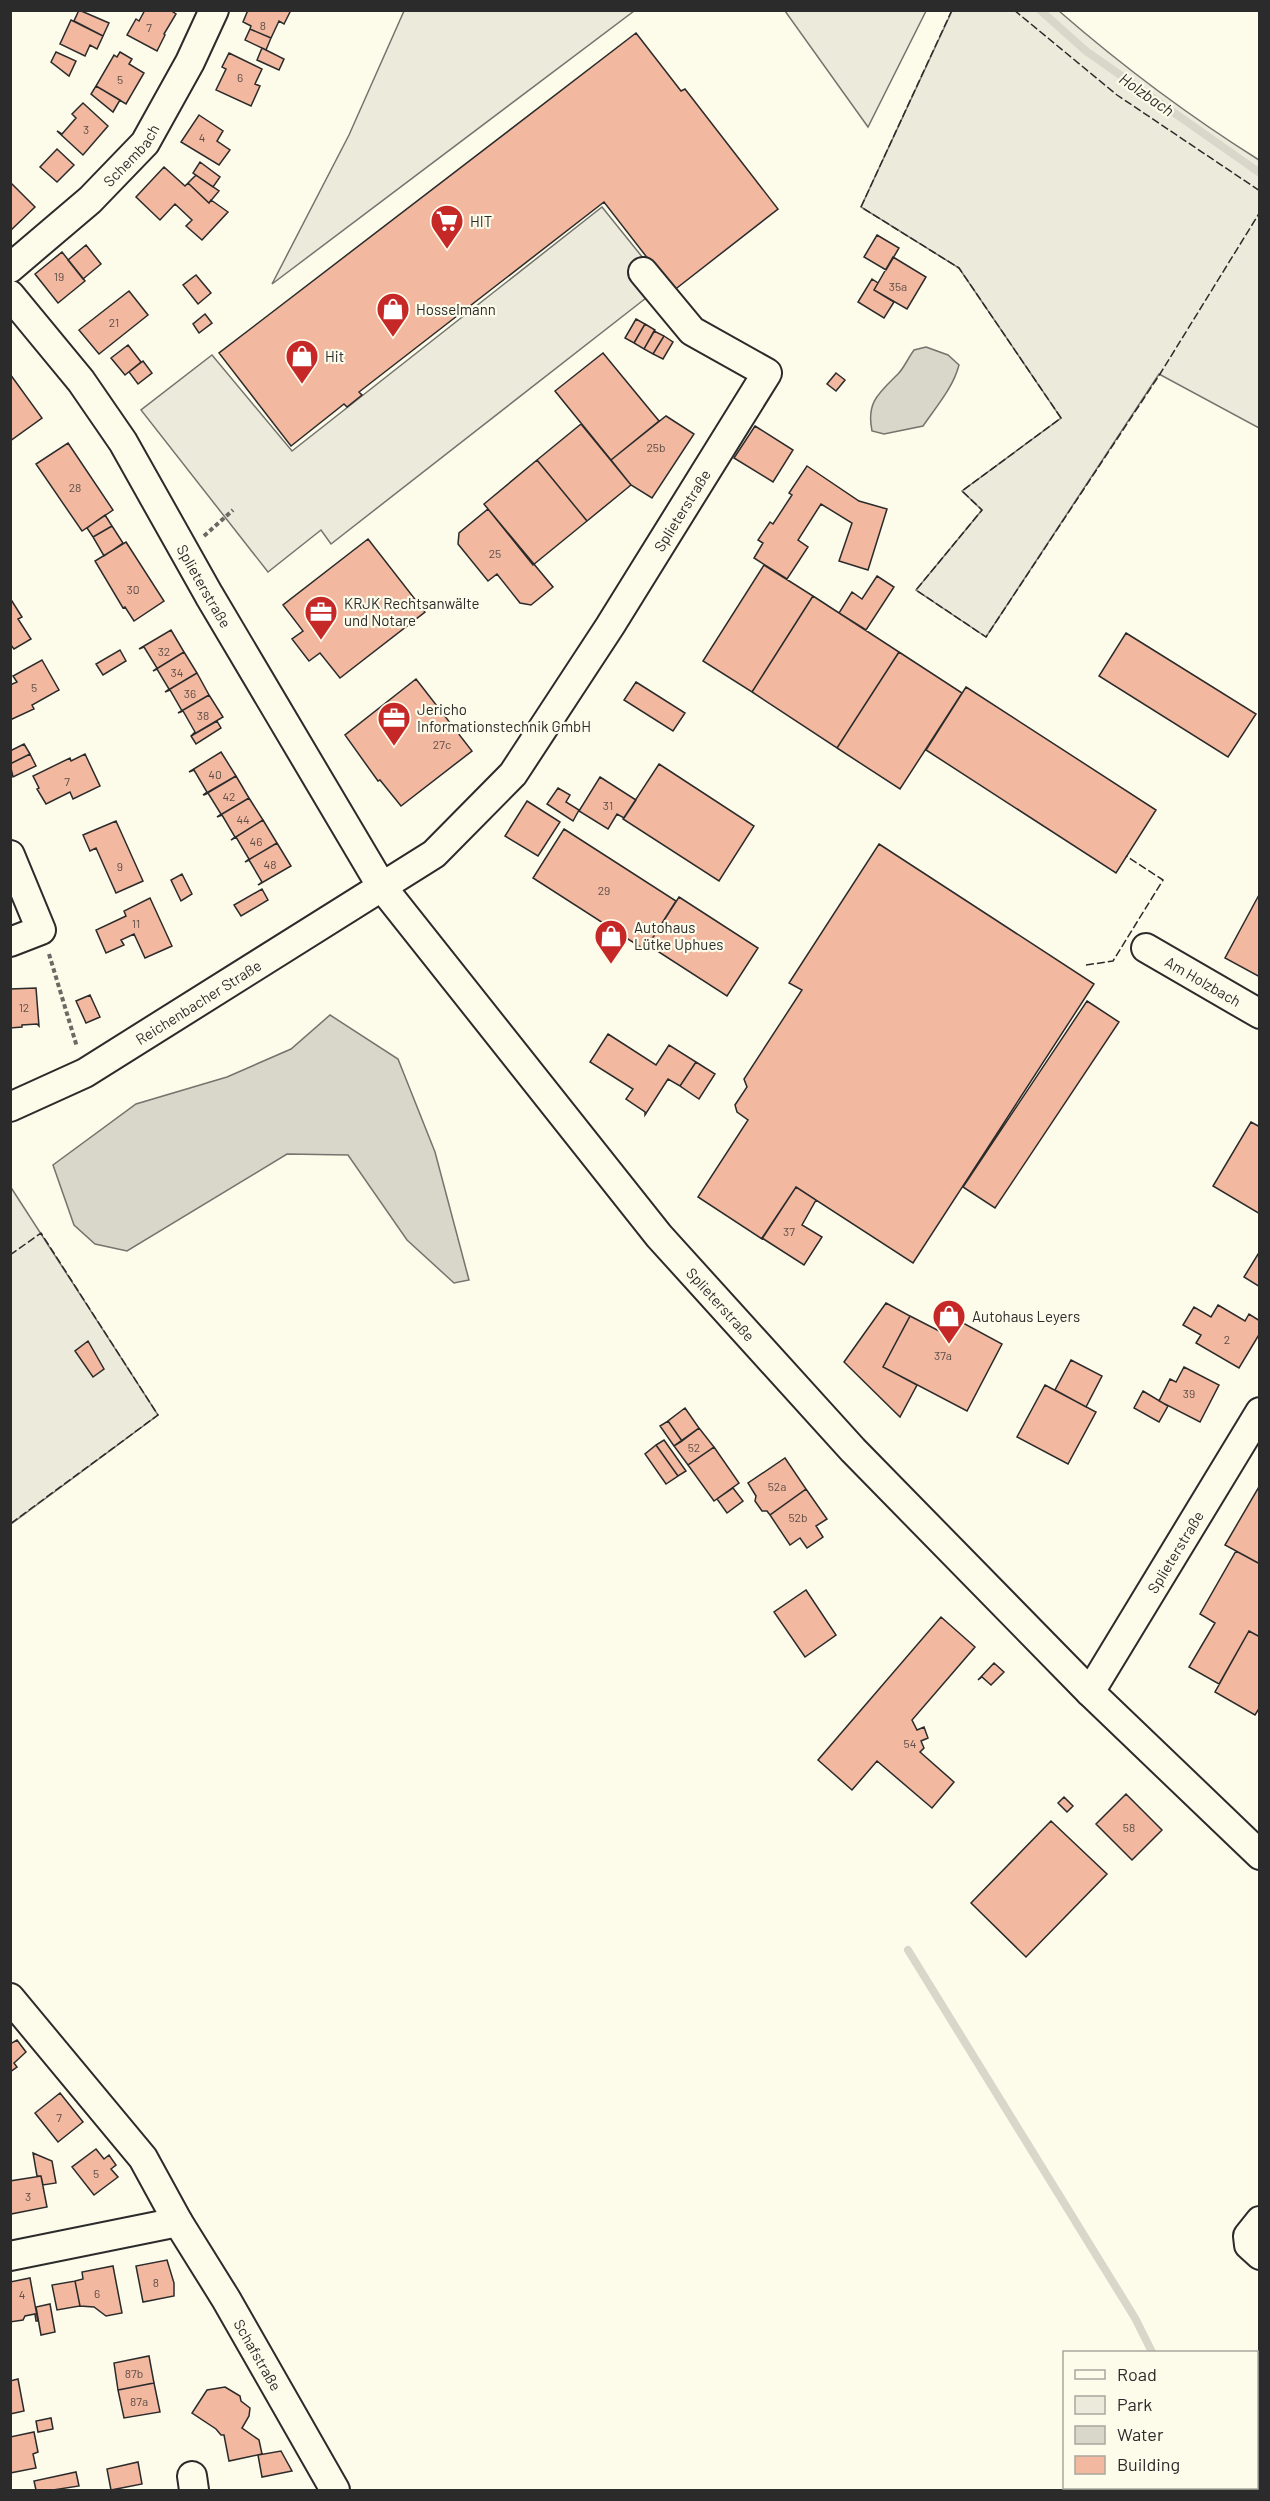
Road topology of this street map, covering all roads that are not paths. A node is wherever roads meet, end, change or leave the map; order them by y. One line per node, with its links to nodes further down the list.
1 (214, 10): 2 (street, Schembach)
2 (10, 268)
3 (643, 272): 6 (street, Splieterstraße)
4 (10, 295): 6 (street, Splieterstraße)
5 (10, 855): 7 (street)
6 (382, 887): 10 (street, Reichenbacher Straße); 12 (street, Splieterstraße)
7 (10, 942)
8 (1146, 948): 9 (street, Am Holzbach)
9 (1260, 1014)
10 (10, 1107)
11 (1260, 1412): 12 (street, Splieterstraße)
12 (1090, 1692): 13 (street, Splieterstraße)
13 (1260, 1855)
14 (10, 1998): 16 (street, Schafstraße)
15 (1260, 2221): 17 (street)
16 (178, 2222): 18 (street); 19 (street, Schafstraße)
17 (1260, 2255)
18 (10, 2256)
19 (335, 2490)

